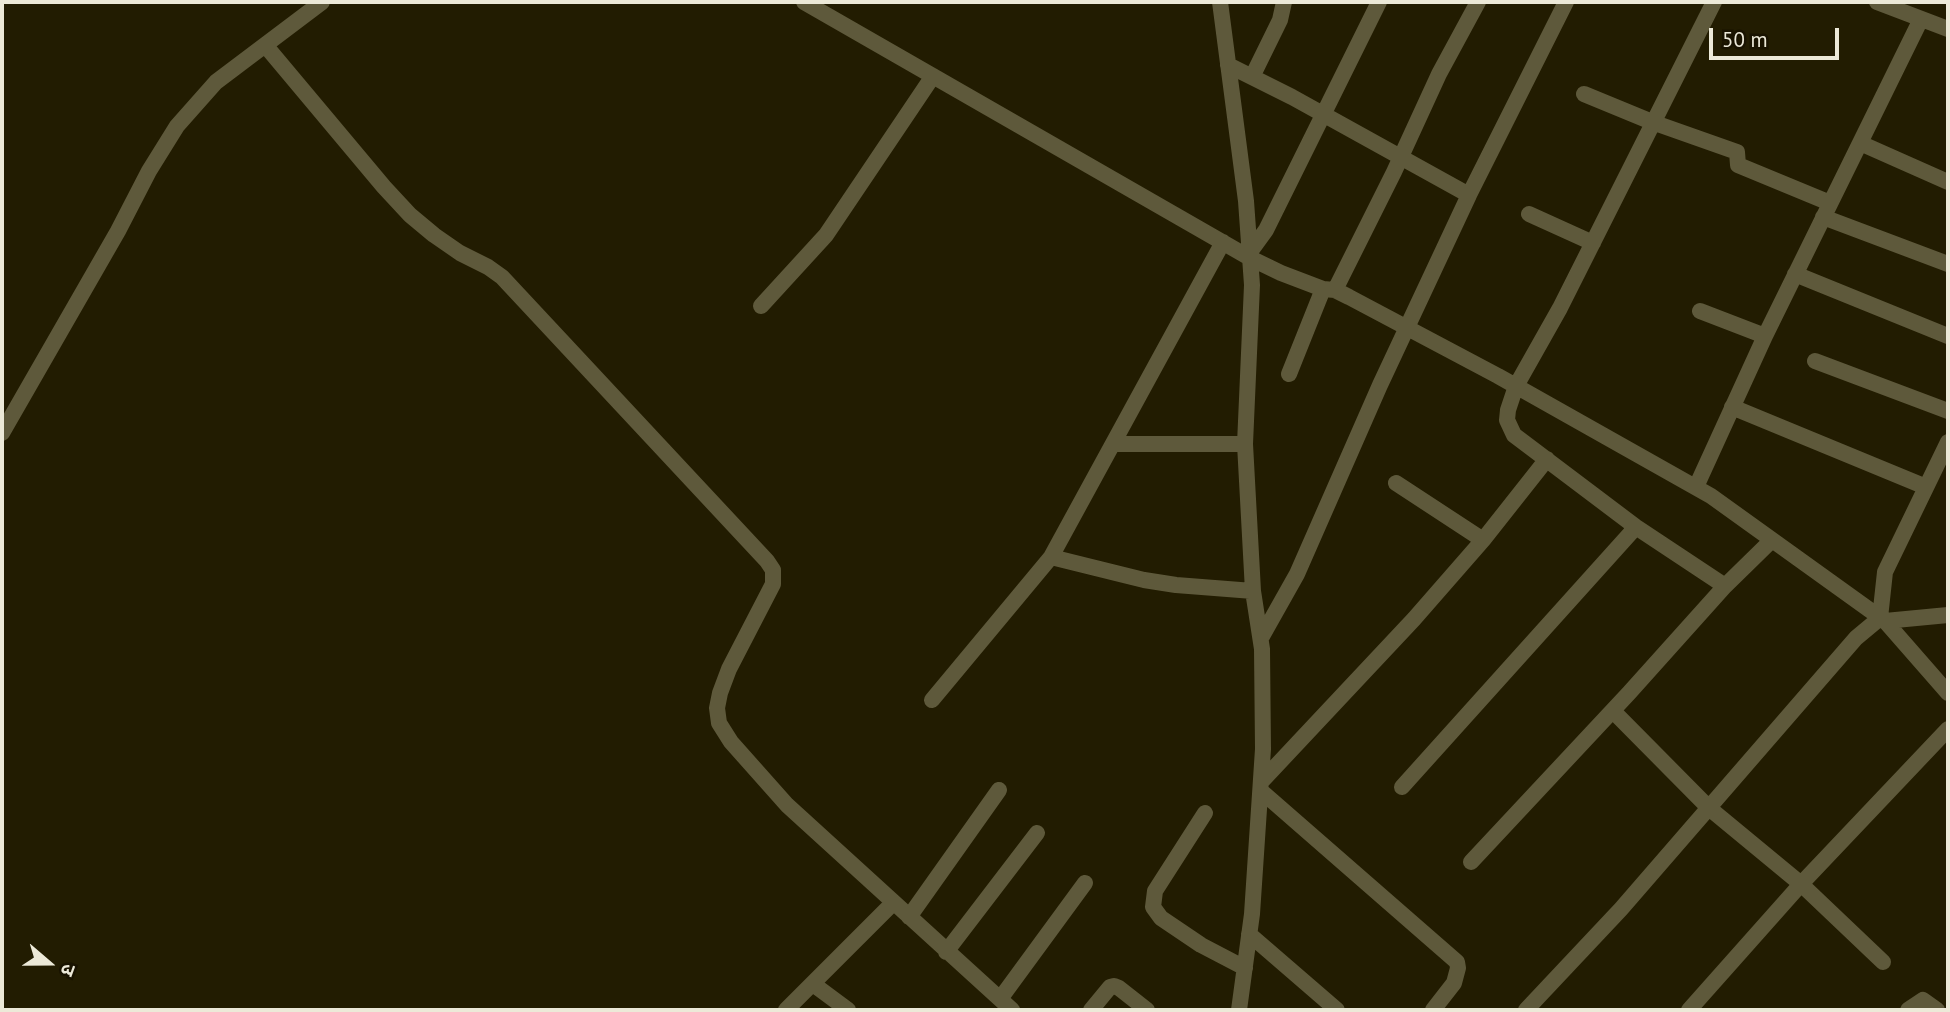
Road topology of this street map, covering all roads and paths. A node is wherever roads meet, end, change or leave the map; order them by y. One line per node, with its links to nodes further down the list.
1 (323, 2): 12 (street)
2 (804, 2): 14 (street)
3 (1220, 2): 13 (street)
4 (1284, 2): 15 (street)
5 (1379, 2): 17 (street)
6 (1478, 2): 20 (street)
7 (1566, 2): 22 (street)
8 (1714, 2): 18 (street)
9 (1877, 2): 10 (street)
10 (1914, 11): 11 (street); 19 (street)
11 (1948, 29)
12 (265, 46): 41 (street); 71 (street)
13 (1228, 65): 15 (street); 27 (street)
14 (933, 76): 25 (street); 31 (street)
15 (1252, 77): 17 (street)
16 (1584, 94): 18 (street)
17 (1325, 115): 20 (street); 27 (street)
18 (1652, 122): 23 (street); 26 (street)
19 (1860, 143): 21 (street); 23 (street)
20 (1401, 157): 22 (street); 30 (street)
21 (1948, 182)
22 (1469, 195): 33 (street)
23 (1827, 210): 28 (street); 29 (street)
24 (1529, 214): 26 (street)
25 (1223, 243): 27 (street); 43 (street)
26 (1593, 243): 38 (street)
27 (1250, 255): 30 (street); 44 (street)
28 (1948, 264)
29 (1795, 274): 34 (street); 35 (street)
30 (1329, 289): 33 (street); 37 (street)
31 (761, 306)
32 (1700, 311): 34 (street)
33 (1408, 328): 38 (street); 57 (street)
34 (1765, 336): 39 (street)
35 (1948, 336)
36 (1815, 361): 40 (street)
37 (1289, 374)
38 (1517, 386): 45 (street); 47 (street)
39 (1732, 407): 47 (street); 48 (street)
40 (1948, 411)
41 (2, 433)
42 (1948, 443): 48 (street)
43 (1113, 444): 44 (street); 52 (street)
44 (1245, 444): 54 (street)
45 (1547, 459): 49 (street); 50 (street)
46 (1396, 483): 50 (street)
47 (1696, 487): 51 (street)
48 (1926, 487): 56 (street)
49 (1636, 527): 53 (street); 63 (street)
50 (1483, 540): 62 (street)
51 (1772, 540): 53 (street); 56 (street)
52 (1051, 557): 54 (street); 59 (street)
53 (1725, 586): 60 (street)
54 (1253, 591): 57 (street)
55 (1948, 615): 56 (street)
56 (1882, 620): 58 (street); 65 (street)
57 (1261, 638): 62 (street)
58 (1948, 693)
59 (932, 700)
60 (1613, 711): 65 (street); 68 (street)
61 (1948, 729): 70 (street)
62 (1261, 787): 73 (street); 85 (street)
63 (1402, 787)
64 (999, 790): 72 (street)
65 (1709, 808): 70 (street); 86 (street)
66 (1205, 813): 76 (street)
67 (1037, 833): 74 (street)
68 (1471, 862)
69 (1085, 883): 78 (street)
70 (1801, 884): 75 (street); 87 (street)
71 (893, 903): 72 (street); 77 (street)
72 (909, 917): 74 (street)
73 (1249, 934): 76 (street); 84 (street)
74 (946, 951): 78 (street)
75 (1883, 961)
76 (1245, 968): 83 (street)
77 (813, 984): 79 (street); 80 (street)
78 (1006, 1005)
79 (786, 1010)
80 (848, 1010)
81 (1091, 1010): 82 (street)
82 (1147, 1010)
83 (1239, 1010)
84 (1337, 1010)
85 (1433, 1010)
86 (1527, 1010)
87 (1689, 1010)
88 (1908, 1010): 89 (street)
89 (1937, 1010)

